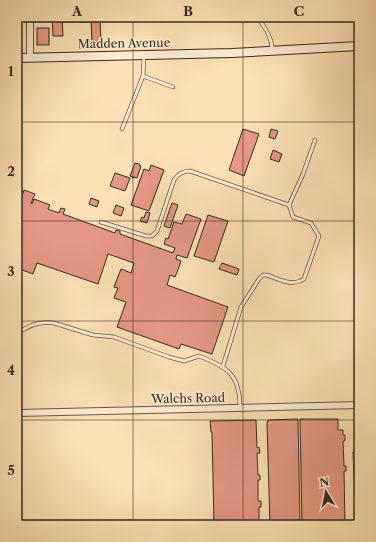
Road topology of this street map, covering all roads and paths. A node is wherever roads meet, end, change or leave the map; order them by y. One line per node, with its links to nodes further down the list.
1 (30, 17): 6 (street)
2 (258, 17): 4 (lane)
3 (359, 46): 4 (street, Madden Avenue)
4 (272, 51): 5 (street, Madden Avenue)
5 (144, 55): 6 (street, Madden Avenue); 8 (lane)
6 (30, 57): 7 (street, Madden Avenue)
7 (17, 58)
8 (143, 76): 9 (lane); 10 (lane)
9 (173, 87)
10 (122, 129)
11 (315, 140): 12 (lane)
12 (288, 205): 13 (lane); 15 (lane)
13 (101, 222)
14 (17, 334): 15 (lane)
15 (223, 366): 17 (lane)
16 (359, 405): 17 (street, Walchs Road)
17 (240, 408): 18 (street, Walchs Road)
18 (17, 414)

